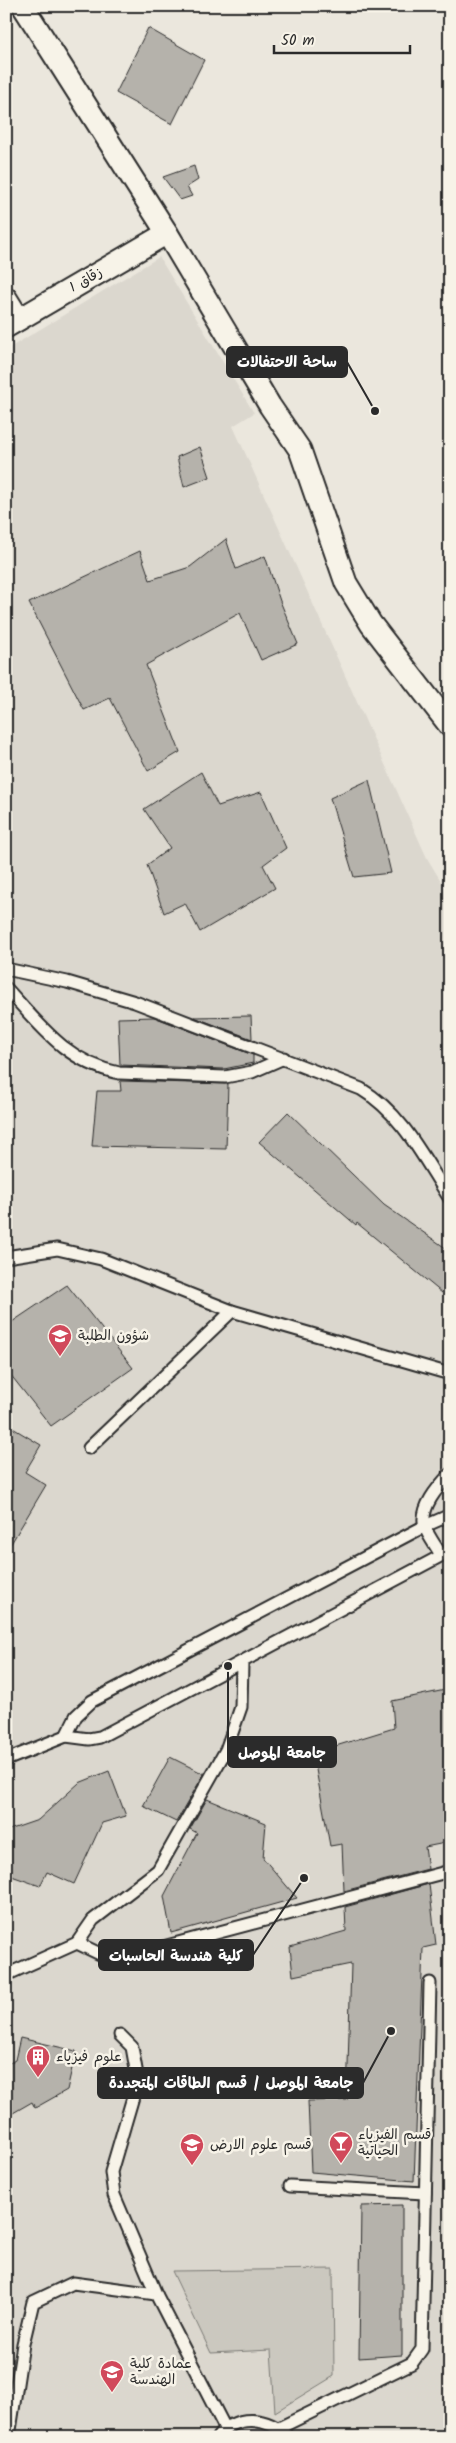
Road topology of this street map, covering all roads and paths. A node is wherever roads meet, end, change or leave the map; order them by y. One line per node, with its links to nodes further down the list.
1 (23, 6): 2 (street)
2 (167, 233): 4 (street, زقاق 1); 5 (street)
3 (6, 298): 4 (street)
4 (13, 323)
5 (450, 726)
6 (6, 968): 8 (lane)
7 (6, 988): 8 (lane)
8 (284, 1058): 9 (lane)
9 (450, 1199)
10 (6, 1257): 11 (lane)
11 (232, 1311): 12 (lane); 13 (lane)
12 (450, 1374)
13 (89, 1448)
14 (450, 1474): 16 (lane)
15 (450, 1515): 16 (lane)
16 (425, 1526): 17 (lane); 19 (lane)
17 (445, 1553): 18 (lane)
18 (242, 1664): 19 (lane); 22 (lane)
19 (66, 1736): 20 (lane)
20 (6, 1760)
21 (450, 1871): 22 (lane)
22 (77, 1943): 23 (lane)
23 (6, 1975)
24 (430, 1983): 27 (lane)
25 (120, 2035): 28 (lane)
26 (290, 2186): 27 (lane)
27 (425, 2193): 29 (lane)
28 (156, 2294): 30 (lane); 31 (lane)
29 (279, 2428): 30 (lane); 32 (lane)
30 (222, 2432)
31 (9, 2437)
32 (288, 2437)

